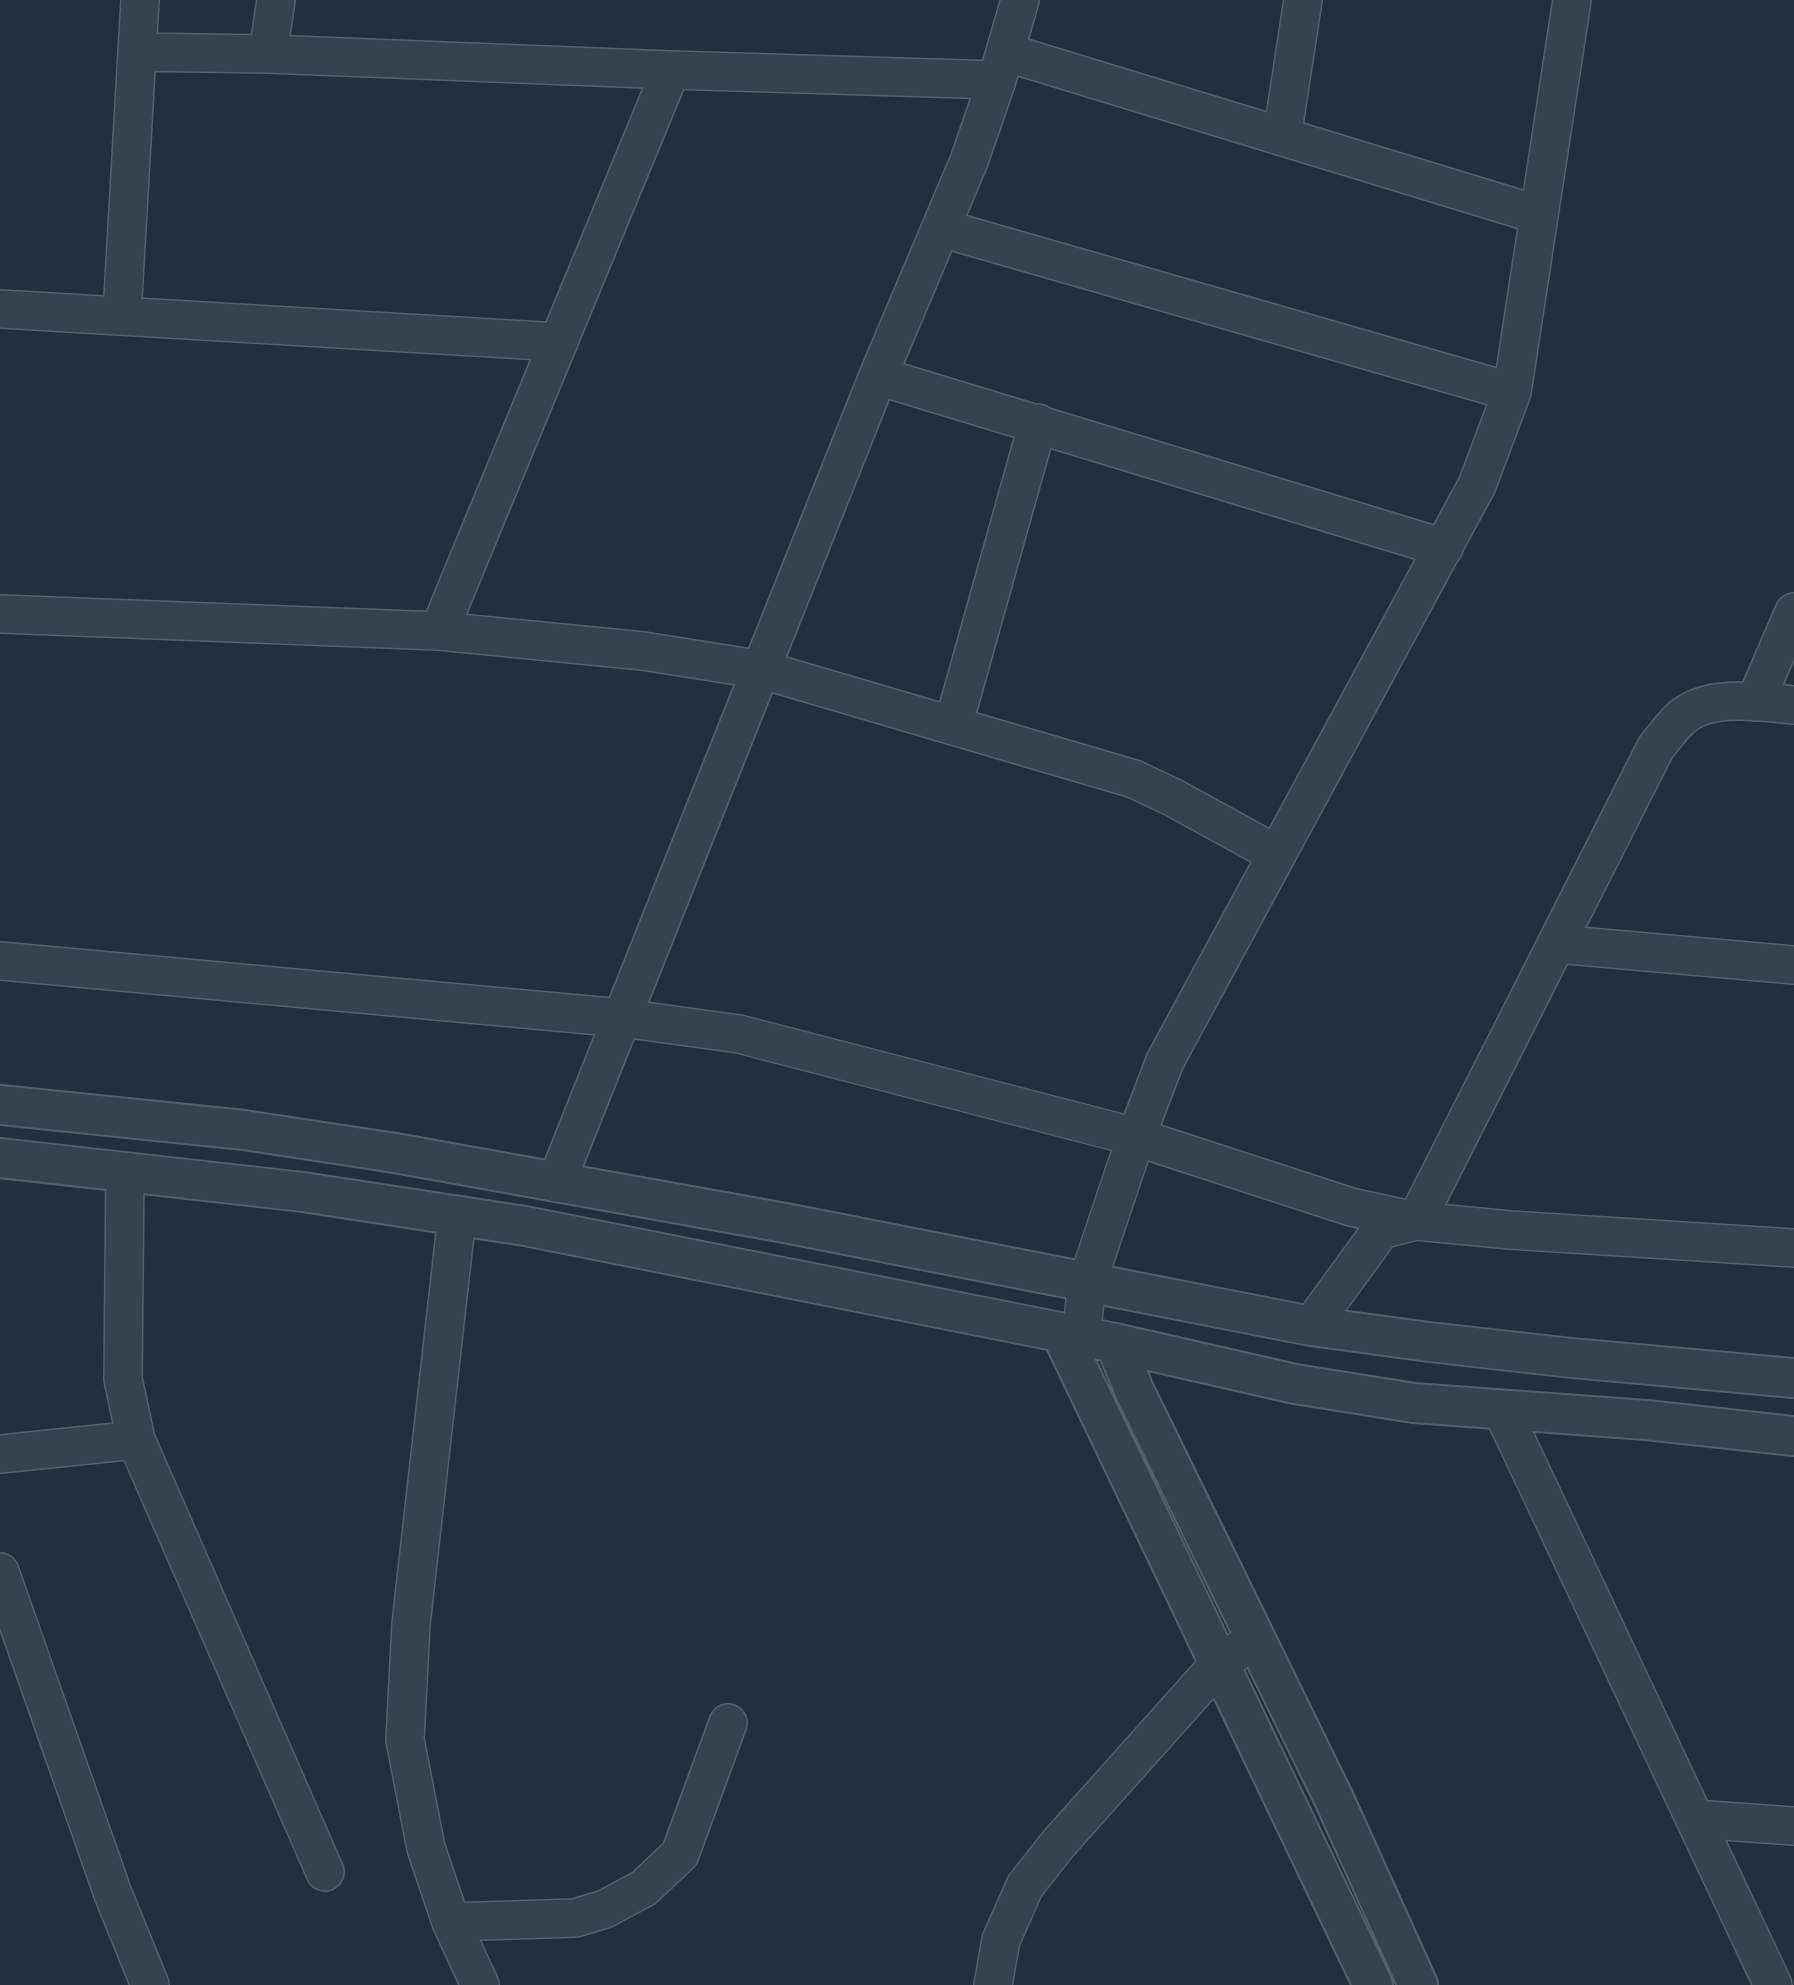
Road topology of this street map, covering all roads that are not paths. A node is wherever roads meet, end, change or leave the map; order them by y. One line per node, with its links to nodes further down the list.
1 (140, 0): 6 (street)
2 (276, 0): 7 (street)
3 (1020, 0): 8 (street)
4 (1303, 0): 10 (street)
5 (1572, 0): 11 (street)
6 (138, 52): 7 (street); 14 (street)
7 (268, 54): 9 (street)
8 (1001, 66): 9 (street); 10 (street); 12 (street)
9 (671, 70): 15 (street)
10 (1282, 137): 11 (street)
11 (1539, 215): 17 (street)
12 (941, 228): 16 (street); 17 (street)
13 (0, 309): 14 (street)
14 (122, 315): 15 (street)
15 (559, 342): 22 (street)
16 (878, 376): 18 (street); 23 (street)
17 (1512, 392): 19 (street)
18 (1038, 423): 19 (street); 26 (street)
19 (1444, 548): 27 (street)
20 (1794, 612): 24 (street)
21 (0, 614): 22 (street)
22 (439, 631): 23 (street)
23 (763, 670): 26 (street); 31 (street)
24 (1755, 702): 25 (street); 28 (street)
25 (1794, 705)
26 (953, 726): 27 (street)
27 (1276, 855): 33 (street)
28 (1556, 944): 30 (street); 38 (street)
29 (0, 961): 31 (street)
30 (1794, 965)
31 (622, 1017): 33 (street); 36 (street)
32 (0, 1105): 36 (street)
33 (1136, 1137): 38 (street); 40 (street)
34 (0, 1158): 35 (street)
35 (125, 1172): 37 (street); 46 (street)
36 (556, 1183): 40 (street)
37 (457, 1216): 42 (street); 55 (street)
38 (1416, 1221): 39 (street); 41 (street)
39 (1794, 1248)
40 (1087, 1283): 41 (street); 42 (street)
41 (1311, 1326): 43 (street)
42 (1085, 1337): 44 (street); 49 (street); 50 (street)
43 (1794, 1378)
44 (1502, 1410): 45 (street); 52 (street)
45 (1794, 1436)
46 (136, 1440): 47 (street); 54 (street)
47 (0, 1454)
48 (0, 1572): 56 (street)
49 (1255, 1639): 50 (street); 60 (street)
50 (1218, 1665): 58 (street); 59 (street)
51 (728, 1723): 55 (street)
52 (1695, 1819): 53 (street); 61 (street)
53 (1794, 1826)
54 (325, 1872)
55 (451, 1922): 57 (street)
56 (150, 1985)
57 (480, 1985)
58 (993, 1985)
59 (1373, 1985)
60 (1418, 1985)
61 (1773, 1985)

